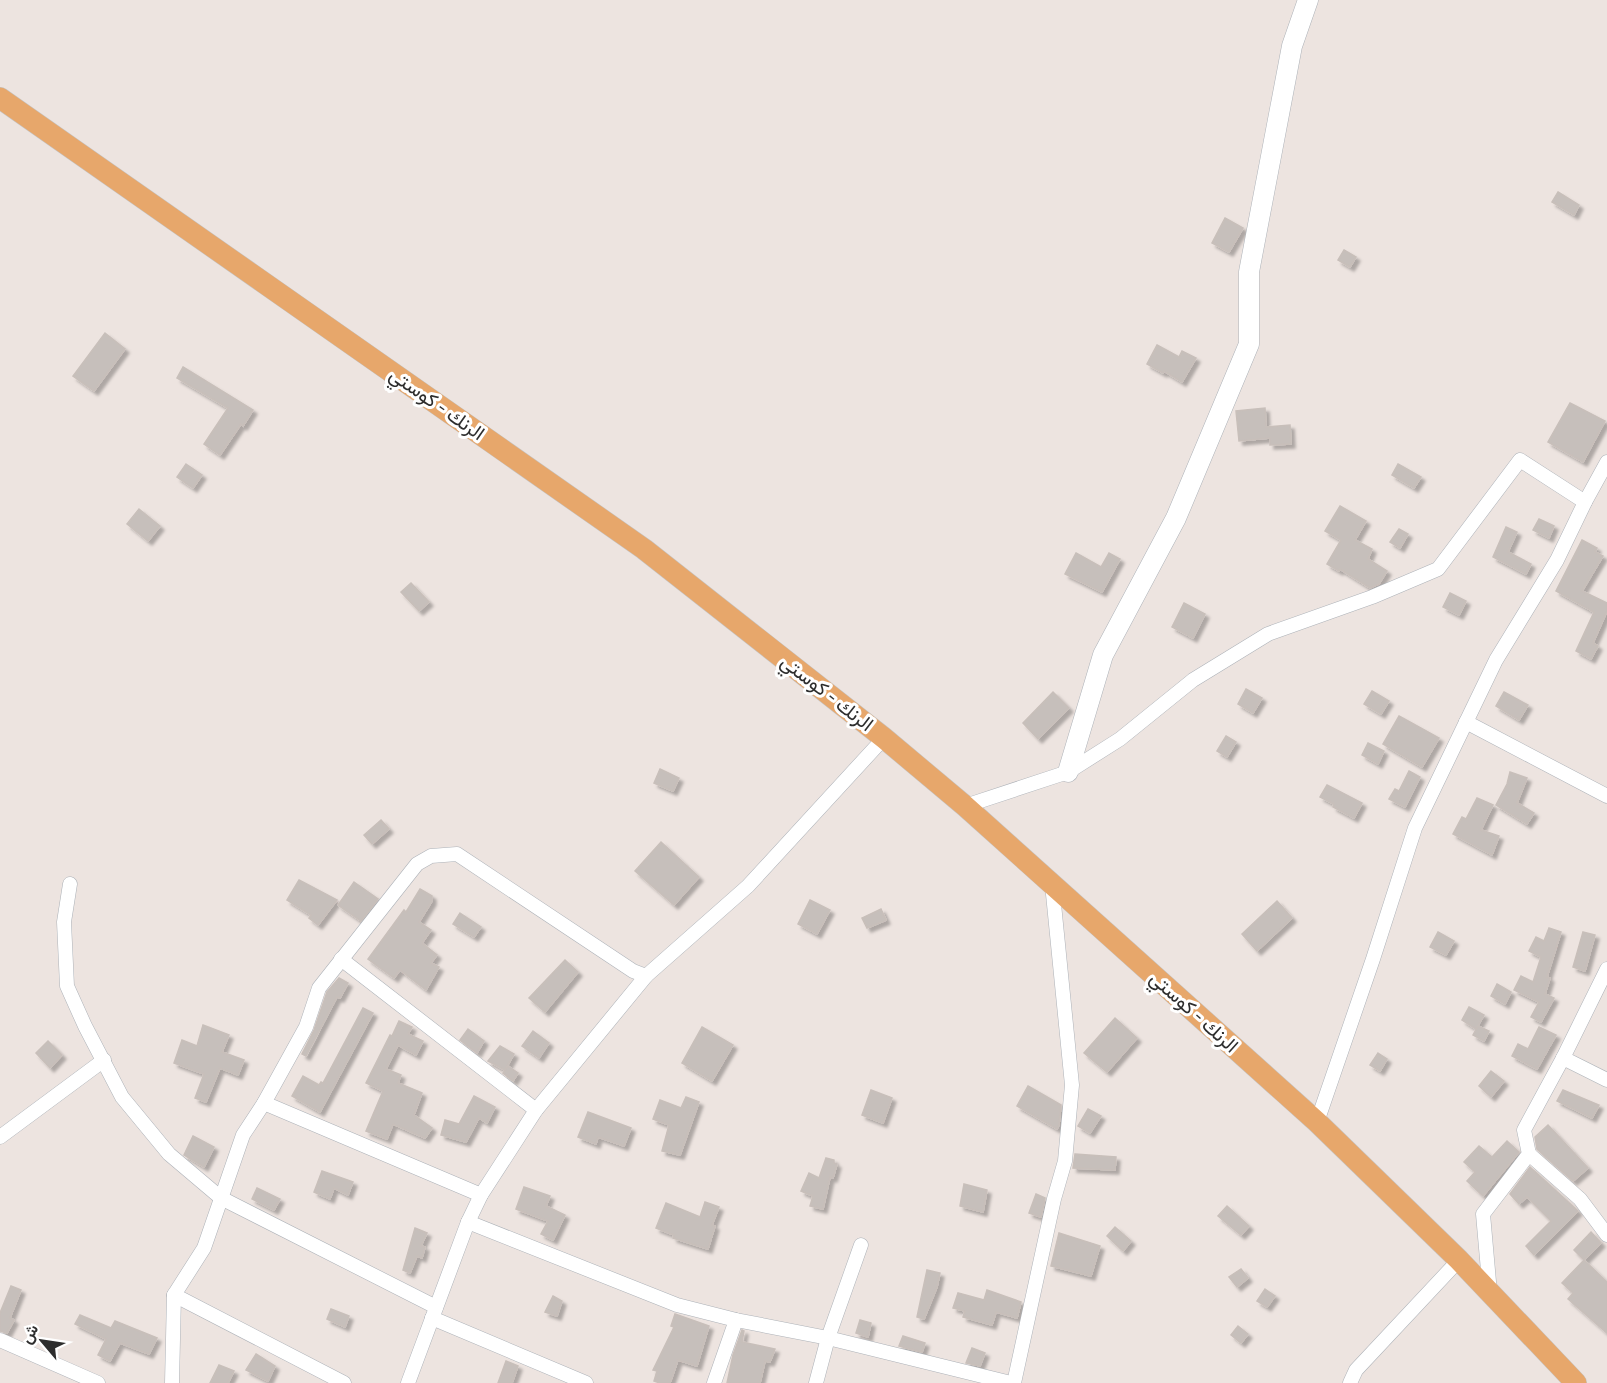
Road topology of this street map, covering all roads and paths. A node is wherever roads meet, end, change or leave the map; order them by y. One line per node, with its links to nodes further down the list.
1 (1308, 0): 7 (street)
2 (0, 98): 6 (main road, الرنك - كوستي)
3 (1607, 462): 4 (street)
4 (1585, 502): 5 (street); 7 (street)
5 (1466, 722): 8 (street); 20 (street)
6 (884, 738): 9 (main road, الرنك - كوستي); 14 (street)
7 (1068, 772): 9 (street)
8 (1607, 796)
9 (965, 806): 11 (main road, الرنك - كوستي)
10 (70, 884): 16 (street)
11 (1052, 885): 20 (main road, الرنك - كوستي); 42 (street)
12 (341, 959): 14 (street); 18 (street); 19 (street)
13 (1607, 969): 15 (street)
14 (646, 976): 19 (street)
15 (1563, 1058): 17 (street); 22 (street)
16 (104, 1060): 21 (street); 24 (street)
17 (1607, 1080)
18 (264, 1103): 23 (street); 24 (street)
19 (536, 1110): 23 (street)
20 (1317, 1122): 28 (main road, الرنك - كوستي)
21 (0, 1137)
22 (1529, 1154): 26 (street); 29 (street)
23 (481, 1195): 25 (street)
24 (221, 1198): 30 (street); 31 (street)
25 (468, 1222): 31 (street); 32 (street)
26 (1607, 1235)
27 (861, 1245): 33 (street)
28 (1459, 1260): 29 (main road, الرنك - كوستي); 43 (street)
29 (1491, 1294): 44 (main road, الرنك - كوستي)
30 (174, 1295): 36 (street); 37 (street)
31 (434, 1312): 38 (street); 39 (street)
32 (736, 1320): 33 (street); 40 (street)
33 (828, 1338): 41 (street); 42 (street)
34 (0, 1340): 35 (street)
35 (98, 1383)
36 (172, 1383)
37 (344, 1383)
38 (408, 1383)
39 (586, 1383)
40 (714, 1383)
41 (816, 1383)
42 (1013, 1383)
43 (1350, 1383)
44 (1576, 1383)

